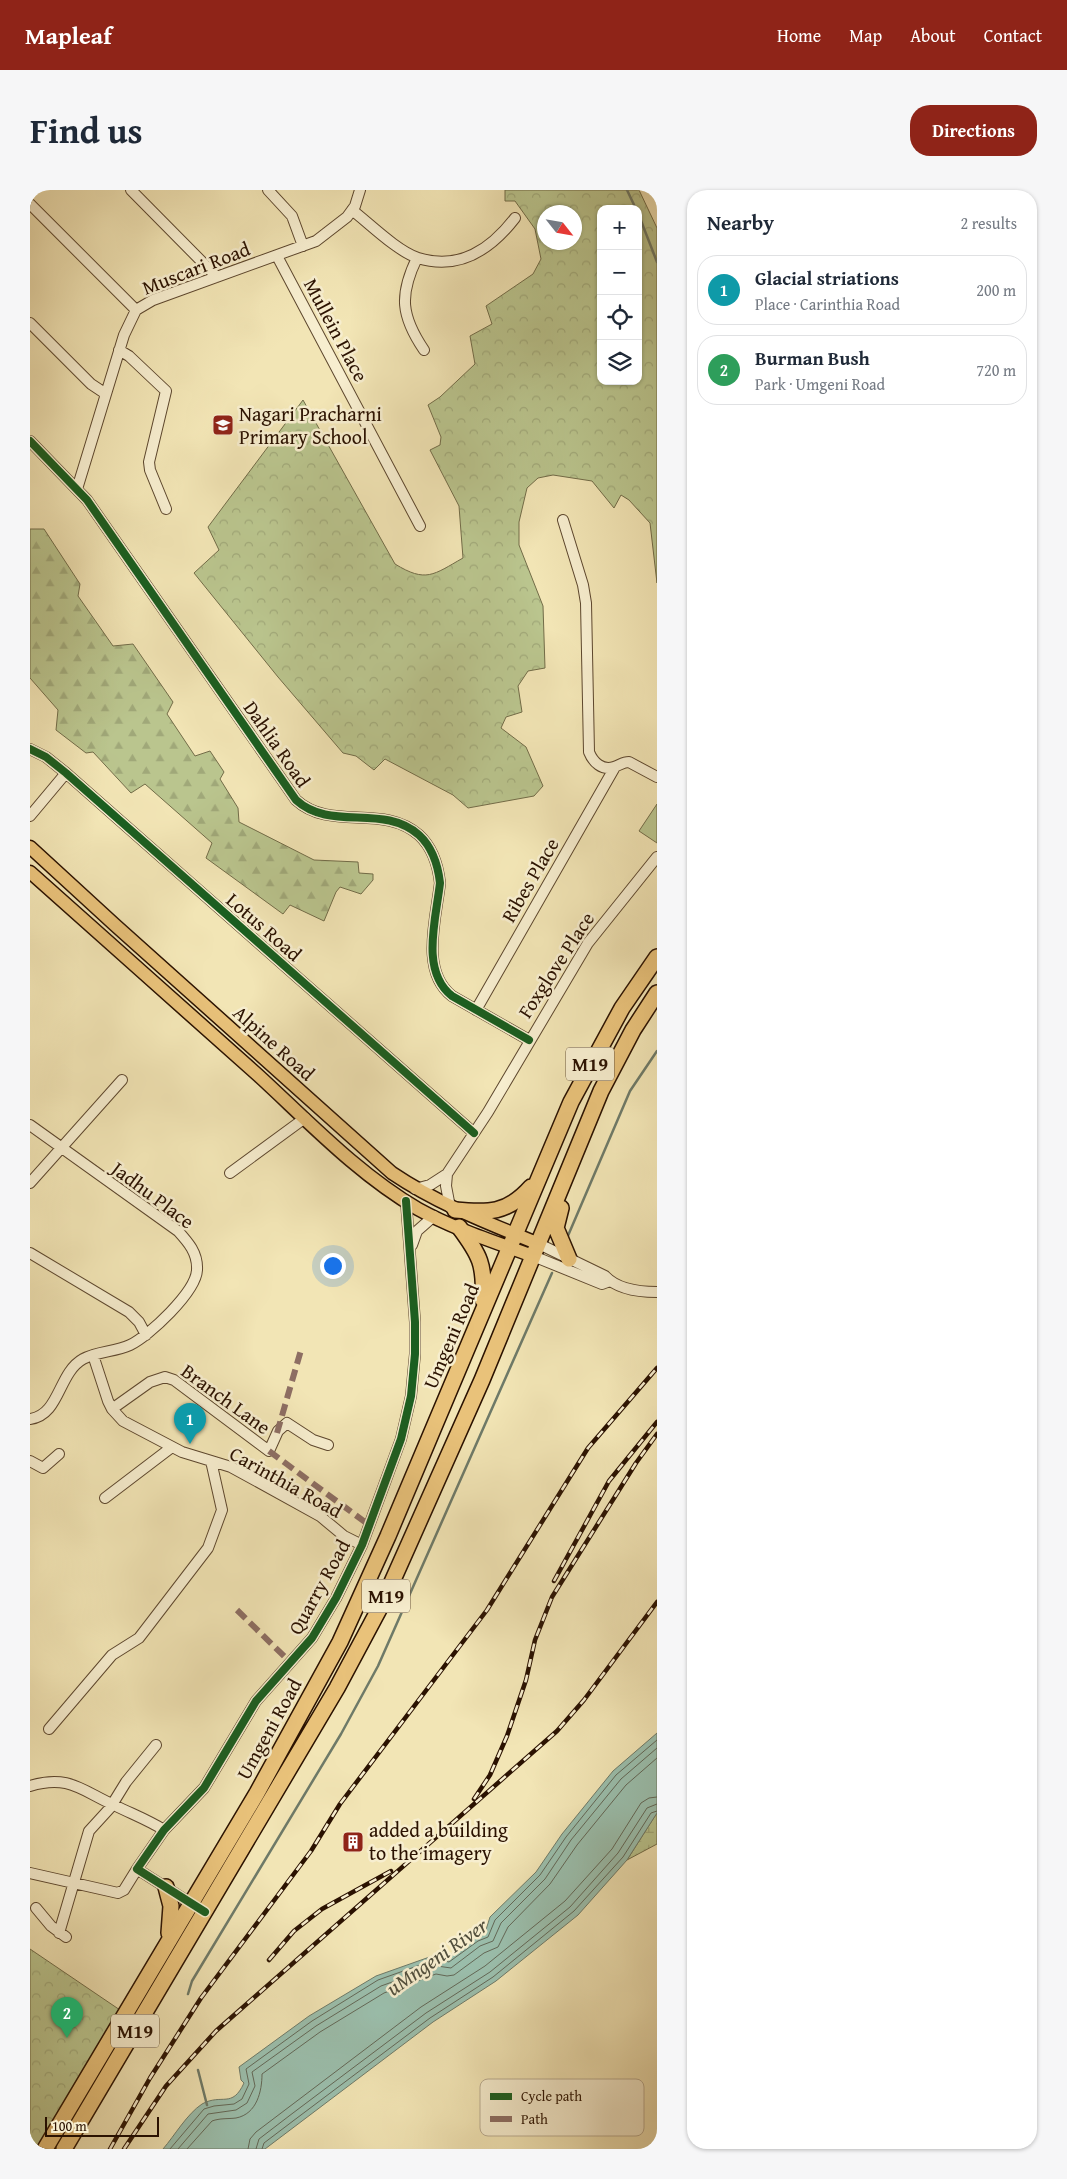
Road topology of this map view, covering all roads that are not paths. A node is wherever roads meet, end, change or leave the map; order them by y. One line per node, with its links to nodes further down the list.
1 (131, 190): 10 (street)
2 (268, 190): 7 (street)
3 (360, 190): 5 (street)
4 (30, 204): 11 (street)
5 (352, 210): 7 (street, Muscari Road); 9 (street)
6 (515, 218): 9 (street)
7 (303, 246): 8 (street, Muscari Road)
8 (277, 256): 10 (street, Muscari Road); 20 (street, Mullein Place)
9 (417, 258): 14 (street)
10 (217, 277): 11 (street, Muscari Road)
11 (136, 310): 13 (street, Muscari Road)
12 (30, 323): 15 (street)
13 (120, 350): 15 (street, Muscari Road); 18 (street)
14 (424, 350)
15 (106, 394): 17 (street, Muscari Road)
16 (30, 441): 17 (street, Dahlia Road)
17 (77, 489): 33 (street, Dahlia Road)
18 (166, 509)
19 (563, 520): 22 (street)
20 (420, 526)
21 (30, 749): 23 (street, Lotus Road)
22 (615, 767): 24 (street); 33 (street, Ribes Place)
23 (66, 773): 25 (street); 39 (street, Lotus Road)
24 (657, 777)
25 (30, 816)
26 (30, 847): 29 (main road, Alpine Road)
27 (657, 857): 34 (street, Foxglove Place)
28 (30, 872): 31 (main road, Alpine Road)
29 (144, 951): 31 (main road); 45 (main road, Alpine Road)
30 (657, 957): 43 (highway, Umgeni Road / M19)
31 (152, 980): 37 (main road, Alpine Road)
32 (657, 993): 36 (highway, Umgeni Road / M19)
33 (476, 1010): 34 (street, Dahlia Road)
34 (529, 1040): 39 (street, Foxglove Place)
35 (122, 1080): 40 (street)
36 (601, 1091): 51 (highway, Umgeni Road / M19); 54 (highway)
37 (306, 1118): 41 (street); 46 (main road, Alpine Road)
38 (30, 1124): 40 (street, Jadhu Place)
39 (474, 1133): 42 (street, Foxglove Place)
40 (60, 1148): 44 (street); 58 (street, Jadhu Place)
41 (230, 1173)
42 (447, 1174): 45 (street, Foxglove Place); 47 (street)
43 (538, 1178): 47 (highway); 50 (highway, Umgeni Road / M19)
44 (30, 1183)
45 (415, 1189): 47 (main road, Alpine Road)
46 (406, 1201): 48 (main road, Alpine Road); 52 (street, Quarry Road)
47 (453, 1208): 50 (main road, Alpine Road)
48 (434, 1216): 49 (main road, Alpine Road); 52 (street, Quarry Road)
49 (459, 1227): 50 (main road, Alpine Road); 57 (highway)
50 (512, 1241): 51 (main road); 57 (highway, Umgeni Road / M19)
51 (536, 1250): 54 (street); 55 (street); 80 (highway, Umgeni Road / M19)
52 (411, 1251): 68 (street, Quarry Road)
53 (30, 1253): 58 (street)
54 (570, 1258): 55 (street)
55 (610, 1281): 56 (street)
56 (657, 1292)
57 (483, 1312): 78 (highway, Umgeni Road / M19)
58 (146, 1334): 59 (street, Jadhu Place)
59 (93, 1355): 60 (street, Carinthia Road); 61 (street, Jadhu Place)
60 (112, 1409): 62 (street, Branch Lane); 63 (street, Carinthia Road)
61 (30, 1419)
62 (328, 1445)
63 (172, 1447): 66 (street, Carinthia Road); 67 (street)
64 (59, 1454): 65 (street)
65 (30, 1461)
66 (211, 1461): 68 (street, Carinthia Road); 69 (street)
67 (105, 1498)
68 (362, 1545): 73 (street, Quarry Road)
69 (50, 1729)
70 (156, 1745): 72 (street)
71 (30, 1786): 72 (street)
72 (112, 1804): 73 (street); 76 (street)
73 (164, 1830): 74 (street, Quarry Road)
74 (137, 1869): 76 (street, Quarry Road); 77 (street)
75 (30, 1873): 76 (street)
76 (74, 1884): 79 (street)
77 (166, 1888): 78 (street); 81 (highway)
78 (190, 1903): 80 (street); 81 (highway, Umgeni Road / M19)
79 (36, 1908)
80 (205, 1912): 83 (highway, Umgeni Road / M19)
81 (168, 1940): 82 (highway, Umgeni Road / M19)
82 (45, 2149)
83 (64, 2149)

